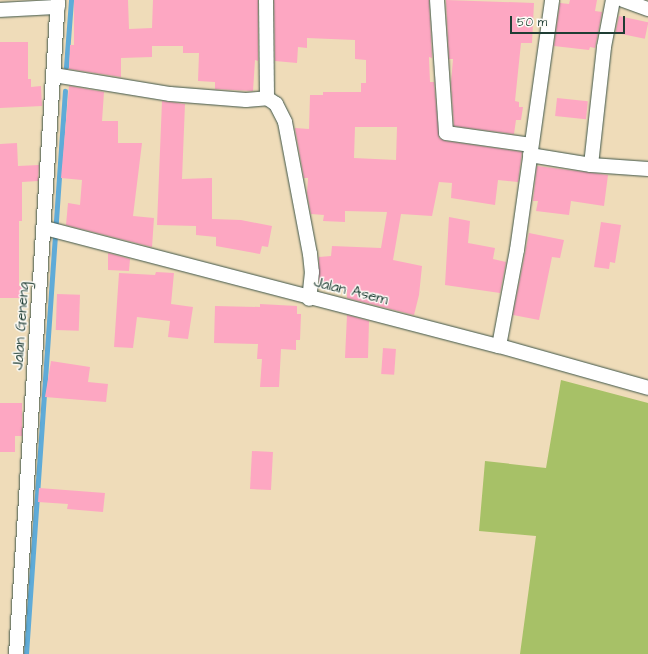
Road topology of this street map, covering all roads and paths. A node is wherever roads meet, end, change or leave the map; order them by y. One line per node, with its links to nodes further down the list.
1 (266, 0): 10 (street)
2 (437, 0): 11 (street)
3 (552, 0): 11 (street)
4 (613, 0): 12 (street)
5 (622, 0): 7 (street)
6 (58, 4): 8 (street); 9 (street, Jalan Geneng)
7 (648, 9)
8 (0, 10)
9 (54, 74): 10 (street); 14 (street, Jalan Geneng)
10 (267, 98): 15 (street)
11 (530, 150): 12 (street); 16 (street)
12 (591, 165): 13 (street)
13 (648, 169)
14 (45, 228): 15 (street, Jalan Asem); 18 (street, Jalan Geneng)
15 (309, 299): 16 (street, Jalan Asem)
16 (499, 346): 17 (street, Jalan Asem)
17 (648, 388)
18 (16, 654)

